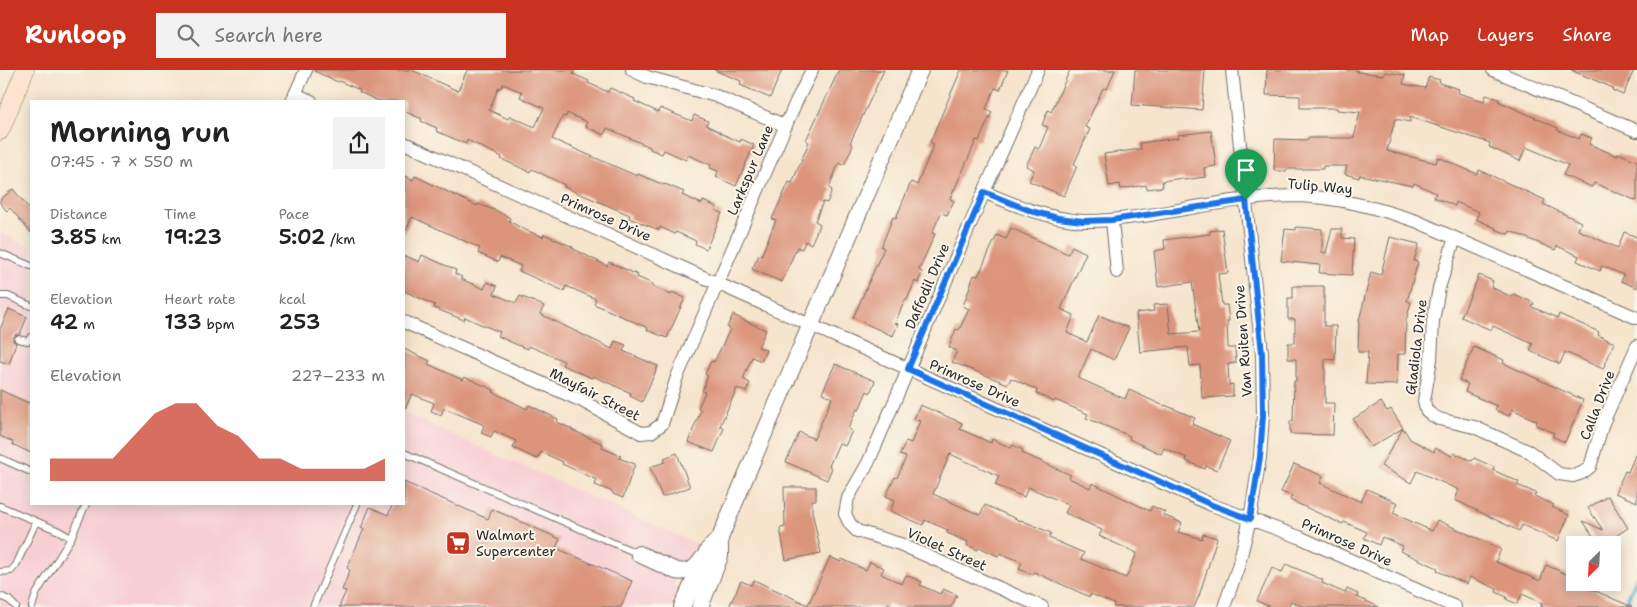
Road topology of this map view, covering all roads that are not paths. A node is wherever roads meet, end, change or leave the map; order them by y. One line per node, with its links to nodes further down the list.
1 (25, 70): 12 (main road)
2 (306, 70): 10 (street)
3 (632, 70): 9 (street)
4 (812, 70): 11 (street, Larkspur Lane)
5 (920, 70): 27 (street)
6 (1038, 70): 15 (street, Daffodil Drive)
7 (1232, 70): 16 (street, Van Ruiten Drive)
8 (1493, 70): 13 (street)
9 (648, 73): 11 (street)
10 (293, 98)
11 (786, 126): 22 (street, Larkspur Lane)
12 (0, 131)
13 (1637, 131)
14 (405, 143): 22 (street, Primrose Drive)
15 (984, 192): 17 (street, Tulip Way); 31 (street, Daffodil Drive)
16 (1246, 200): 17 (street, Tulip Way); 18 (street, Tulip Way); 40 (street, Van Ruiten Drive)
17 (1112, 220): 21 (street)
18 (1456, 238): 25 (street, Tulip Way); 35 (street, Gladiola Drive)
19 (0, 253): 20 (lane)
20 (30, 266)
21 (1117, 272)
22 (718, 283): 26 (street, Mayfair Street); 27 (street, Primrose Drive)
23 (0, 296): 24 (lane)
24 (30, 306)
25 (1637, 318)
26 (405, 322)
27 (810, 325): 31 (street, Primrose Drive); 43 (street)
28 (30, 338): 29 (lane)
29 (18, 339)
30 (1637, 346): 35 (street, Calla Drive)
31 (908, 369): 39 (street, Daffodil Drive); 40 (street, Primrose Drive)
32 (405, 453): 44 (lane)
33 (0, 458): 34 (lane)
34 (30, 472)
35 (1582, 473)
36 (86, 505): 42 (lane)
37 (357, 505): 50 (lane)
38 (0, 506): 41 (lane)
39 (845, 514): 53 (street, Violet Street)
40 (1250, 519): 54 (street, Van Ruiten Drive); 55 (street, Primrose Drive)
41 (36, 522): 42 (lane); 46 (lane)
42 (71, 538): 49 (lane)
43 (720, 538): 45 (street); 52 (street)
44 (639, 554): 45 (street); 51 (street)
45 (704, 556): 51 (street)
46 (0, 572)
47 (0, 596): 48 (lane)
48 (16, 607)
49 (32, 607)
50 (313, 607)
51 (681, 607)
52 (700, 607)
53 (1042, 607)
54 (1224, 607)
55 (1455, 607)

